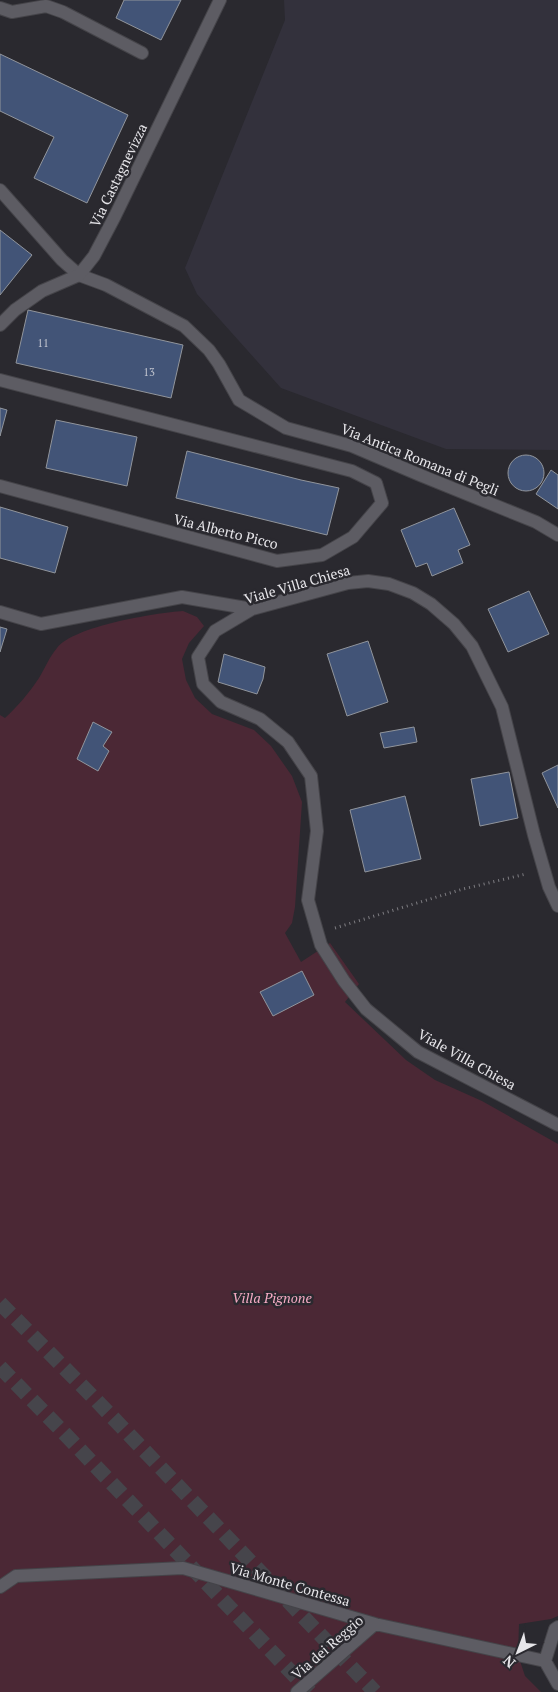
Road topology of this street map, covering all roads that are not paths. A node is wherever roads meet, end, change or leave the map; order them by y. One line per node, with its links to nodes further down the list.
1 (220, 0): 6 (street, Via Castagnevizza)
2 (47, 3): 3 (street); 4 (street)
3 (0, 8)
4 (142, 53)
5 (0, 190): 6 (street, Via Antica Romana di Pegli)
6 (79, 275): 7 (street, Via Castagnevizza); 10 (street, Via Antica Romana di Pegli)
7 (0, 325)
8 (0, 380): 9 (street, Via Alberto Picco)
9 (0, 486)
10 (558, 535)
11 (252, 609): 12 (street); 13 (street, Viale Villa Chiesa); 14 (street, Viale Villa Chiesa)
12 (0, 612)
13 (558, 906)
14 (558, 1125)
15 (0, 1587): 16 (street, Via Monte Contessa)
16 (375, 1624): 18 (street, Via Monte Contessa); 20 (street, Via dei Reggio)
17 (558, 1627): 18 (street)
18 (545, 1660): 19 (street)
19 (558, 1684)
20 (297, 1692)

